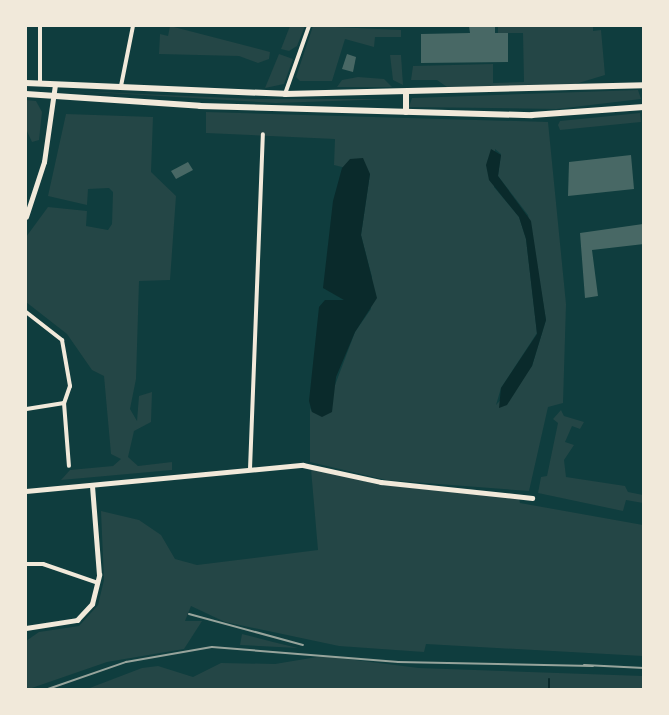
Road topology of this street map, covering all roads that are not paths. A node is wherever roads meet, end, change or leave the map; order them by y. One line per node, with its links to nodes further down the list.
1 (40, 26): 5 (street)
2 (133, 26): 8 (street)
3 (309, 26): 11 (street)
4 (26, 83): 5 (main road)
5 (39, 84): 6 (main road)
6 (55, 85): 8 (main road); 12 (street)
7 (644, 85): 9 (main road)
8 (121, 89): 11 (main road)
9 (406, 93): 11 (main road); 14 (main road)
10 (26, 94): 12 (main road)
11 (285, 94)
12 (55, 98): 14 (main road); 16 (street)
13 (644, 106): 14 (main road)
14 (406, 112)
15 (263, 134): 21 (street)
16 (26, 217)
17 (26, 312): 18 (street)
18 (64, 402): 19 (street); 20 (street)
19 (26, 409)
20 (69, 466)
21 (250, 469): 22 (street); 24 (street)
22 (92, 486): 23 (street); 26 (street)
23 (26, 491)
24 (532, 498)
25 (26, 564): 26 (street)
26 (98, 583): 27 (street)
27 (26, 628)

